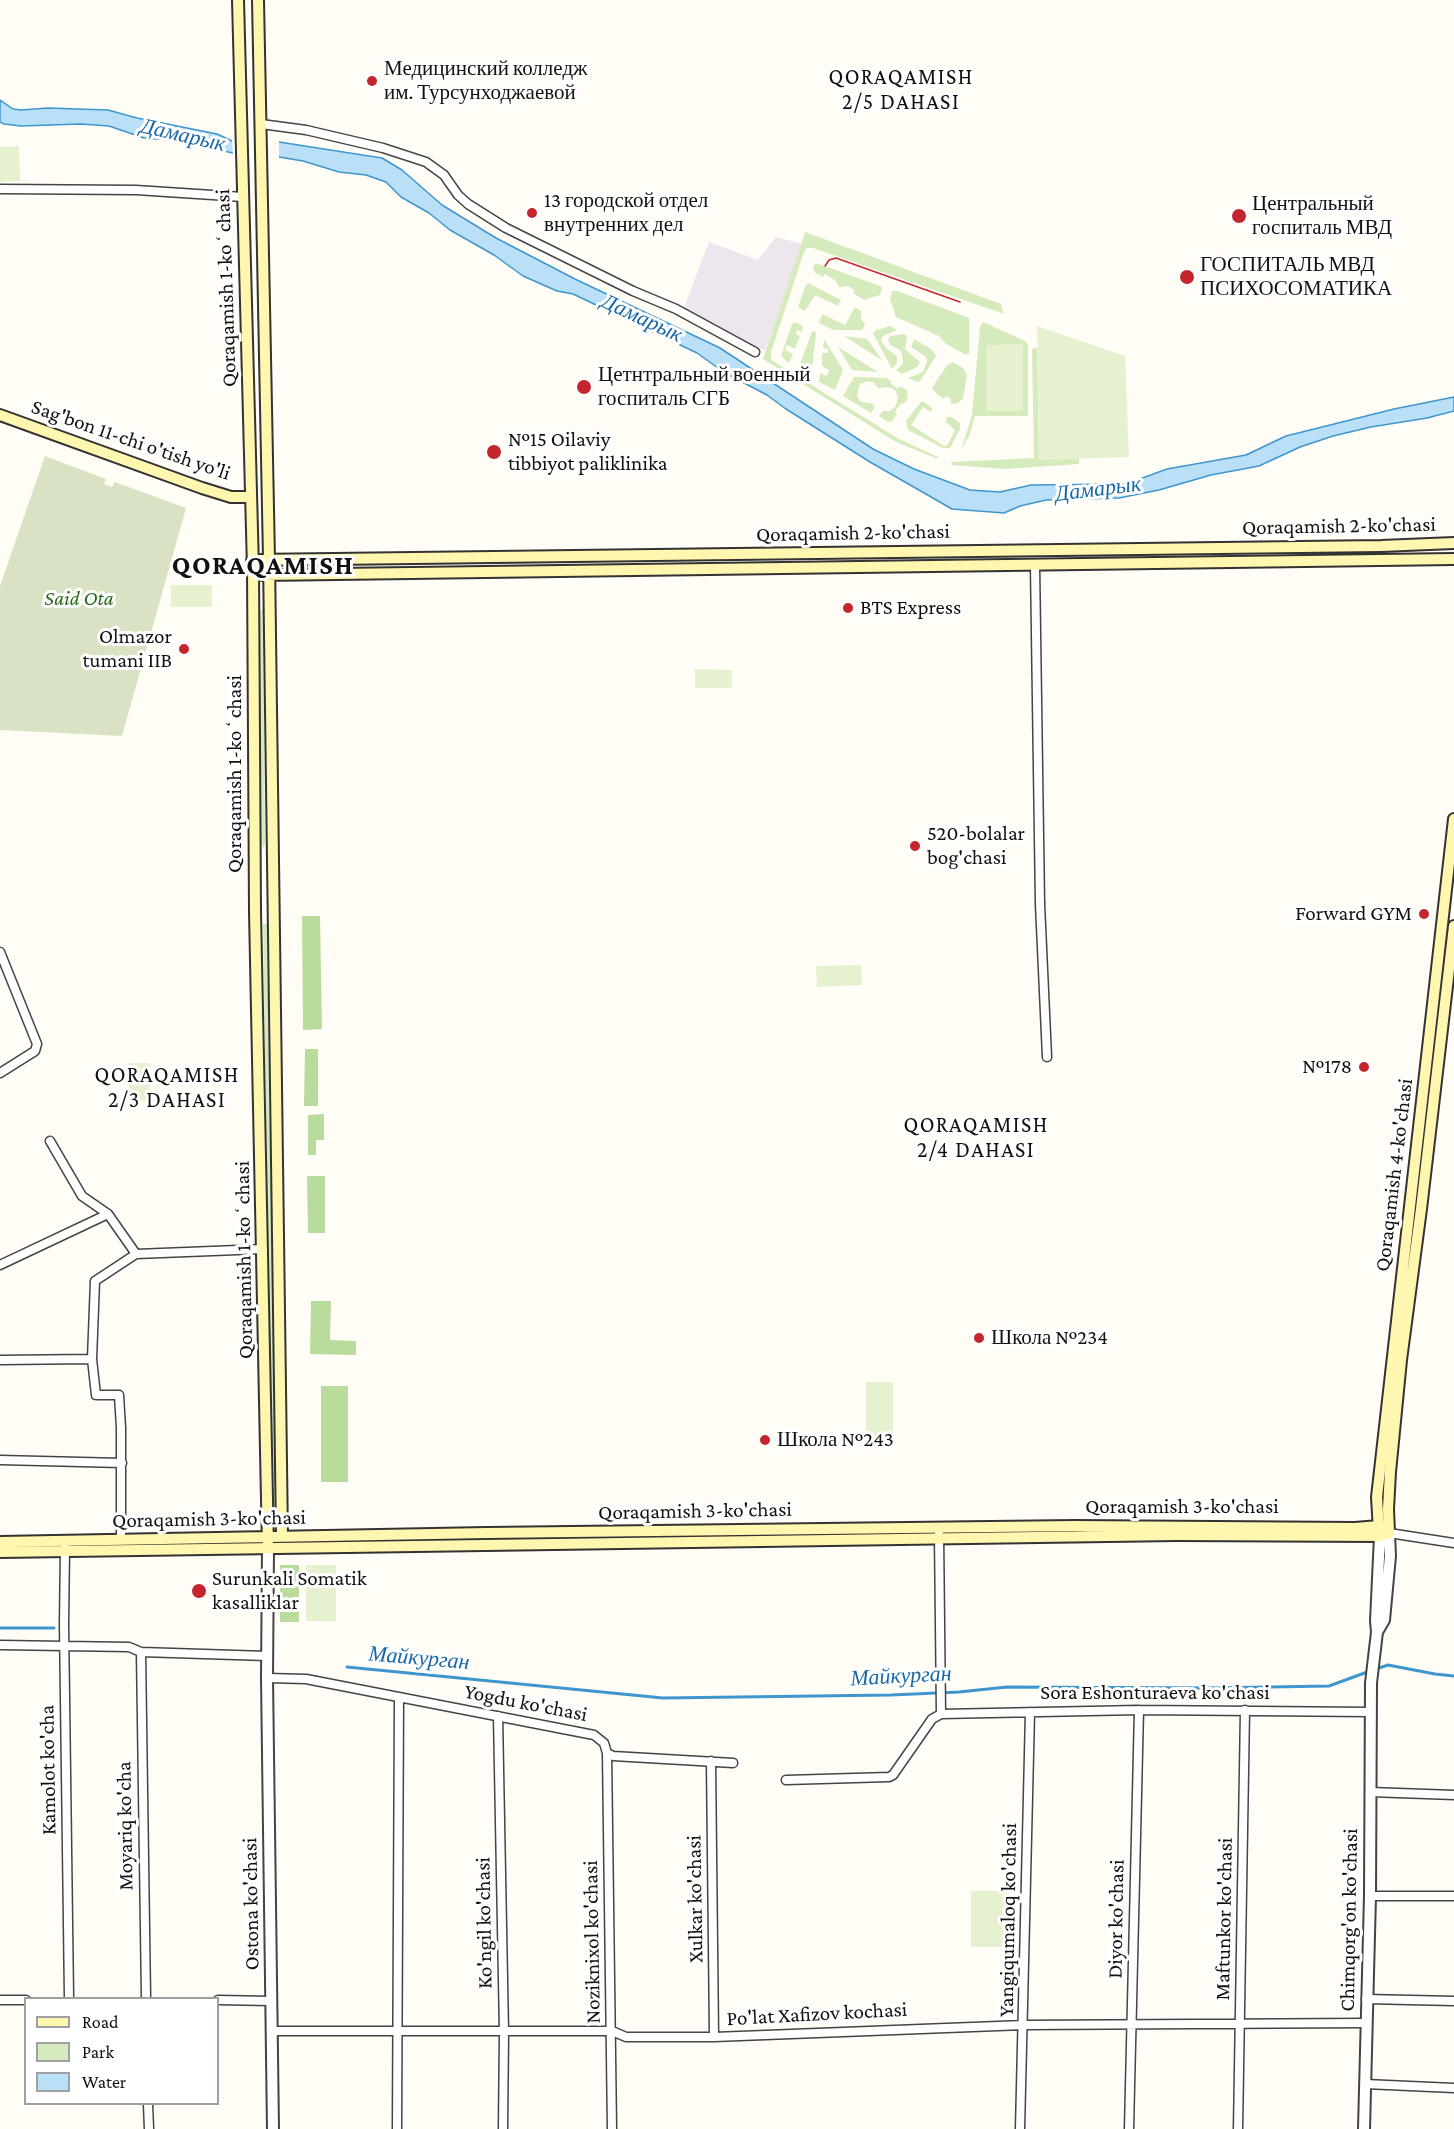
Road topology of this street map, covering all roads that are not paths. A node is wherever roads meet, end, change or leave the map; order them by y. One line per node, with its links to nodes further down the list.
1 (238, 0): 5 (main road, Qoraqamish 1-koʻchasi)
2 (258, 0): 3 (main road)
3 (261, 126): 6 (street); 12 (main road, Qoraqamish 1-koʻchasi)
4 (0, 189): 5 (street)
5 (243, 197): 8 (main road, Qoraqamish 1-koʻchasi)
6 (755, 352)
7 (0, 415): 8 (main road, Sag'bon 11-chi o'tish yo'li)
8 (251, 498): 14 (main road, Qoraqamish 1-koʻchasi)
9 (1454, 543): 10 (main road, Qoraqamish 2-ko'chasi)
10 (989, 550): 11 (main road, Qoraqamish 2-ko'chasi); 15 (main road)
11 (554, 556): 12 (main road, Qoraqamish 2-ko'chasi); 17 (main road)
12 (269, 559): 14 (main road, Qoraqamish 2-ko'chasi); 19 (main road, Qoraqamish 1-koʻchasi)
13 (1454, 559): 16 (main road, Qoraqamish 2-ko'chasi)
14 (252, 560): 18 (main road, Qoraqamish 1-koʻchasi)
15 (990, 565): 16 (main road, Qoraqamish 2-ko'chasi); 17 (main road, Qoraqamish 2-ko'chasi)
16 (1035, 565): 30 (street)
17 (555, 571): 19 (main road, Qoraqamish 2-ko'chasi)
18 (253, 575): 19 (main road, Qoraqamish 2-ko'chasi); 23 (main road, Qoraqamish 1-koʻchasi)
19 (269, 575): 22 (main road, Qoraqamish 1-koʻchasi)
20 (1454, 819): 21 (main road, Qoraqamish 4-ko'chasi)
21 (1452, 846): 26 (main road, Qoraqamish 4-ko'chasi)
22 (273, 911): 23 (main road); 43 (main road, Qoraqamish 1-koʻchasi)
23 (255, 912): 34 (main road, Qoraqamish 1-koʻchasi)
24 (1454, 926): 26 (main road, Qoraqamish 4-ko'chasi)
25 (0, 952): 31 (street)
26 (1447, 964): 28 (main road, Qoraqamish 4-ko'chasi); 29 (main road, Qoraqamish 4-ko'chasi)
27 (1454, 990): 28 (main road)
28 (1441, 1032): 29 (main road, Qoraqamish 4-ko'chasi)
29 (1434, 1048): 41 (main road, Qoraqamish 4-ko'chasi)
30 (1047, 1057)
31 (0, 1073)
32 (50, 1141): 33 (street)
33 (108, 1214): 35 (street); 36 (street)
34 (263, 1249): 35 (street); 46 (main road, Qoraqamish 1-koʻchasi)
35 (135, 1254): 37 (street)
36 (0, 1265)
37 (92, 1359): 38 (street); 40 (street)
38 (0, 1360)
39 (0, 1460): 40 (street)
40 (122, 1463): 44 (street)
41 (1382, 1532): 42 (main road, Qoraqamish 3-ko'chasi); 47 (street, Qoraqamish 3-ko'chasi); 59 (street, Chimqorg'on ko'chasi)
42 (939, 1533): 43 (main road, Qoraqamish 3-ko'chasi); 46 (main road, Qoraqamish 3-ko'chasi); 60 (street)
43 (282, 1537): 46 (main road, Qoraqamish 3-ko'chasi)
44 (121, 1540): 46 (main road, Qoraqamish 3-ko'chasi); 48 (main road, Qoraqamish 3-ko'chasi)
45 (0, 1542): 48 (main road, Qoraqamish 3-ko'chasi)
46 (268, 1542): 48 (main road, Qoraqamish 3-ko'chasi); 53 (street, Ostona ko'chasi)
47 (1454, 1543)
48 (65, 1546): 49 (main road, Qoraqamish 3-ko'chasi); 50 (street, Kamolot ko'cha)
49 (0, 1552)
50 (65, 1642): 51 (street); 52 (street); 70 (street, Kamolot ko'cha)
51 (0, 1645)
52 (141, 1652): 53 (street); 71 (street, Moyariq ko'cha)
53 (267, 1656): 54 (street, Ostona ko'chasi)
54 (267, 1678): 55 (street, Yogdu ko'chasi); 76 (street, Ostona ko'chasi)
55 (399, 1697): 61 (street, Yogdu ko'chasi); 83 (street)
56 (1139, 1710): 57 (street, Sora Eshonturaeva ko'chasi); 58 (street, Sora Eshonturaeva ko'chasi); 79 (street, Diyor ko'chasi)
57 (1245, 1710): 59 (street, Sora Eshonturaeva ko'chasi); 80 (street, Maftunkor ko'chasi)
58 (1030, 1712): 60 (street, Sora Eshonturaeva ko'chasi); 81 (street, Yangiqumaloq ko'chasi)
59 (1370, 1712): 66 (street, Chimqorg'on ko'chasi)
60 (940, 1714): 65 (street)
61 (498, 1716): 62 (street, Yogdu ko'chasi); 85 (street, Ko'ngil ko'chasi)
62 (607, 1753): 63 (street); 84 (street, Noziknixol ko'chasi)
63 (711, 1761): 64 (street); 86 (street, Xulkar ko'chasi)
64 (733, 1763)
65 (786, 1780)
66 (1371, 1792): 67 (street); 68 (street, Chimqorg'on ko'chasi)
67 (1454, 1795)
68 (1370, 1896): 69 (street); 72 (street, Chimqorg'on ko'chasi)
69 (1454, 1896)
70 (69, 1997)
71 (146, 1997)
72 (1366, 1999): 77 (street); 78 (street, Chimqorg'on ko'chasi)
73 (24, 2000): 75 (street)
74 (219, 2000): 76 (street)
75 (0, 2001)
76 (271, 2001): 82 (street, Ostona ko'chasi)
77 (1454, 2001)
78 (1366, 2023): 80 (street, Po'lat Xafizov kochasi); 87 (street, Chimqorg'on ko'chasi)
79 (1132, 2024): 80 (street, Po'lat Xafizov kochasi); 81 (street, Po'lat Xafizov kochasi); 96 (street, Diyor ko'chasi)
80 (1241, 2024): 97 (street, Maftunkor ko'chasi)
81 (1024, 2025): 86 (street, Po'lat Xafizov kochasi); 95 (street, Yangiqumaloq ko'chasi)
82 (272, 2031): 83 (street, Po'lat Xafizov kochasi); 91 (street, Ostona ko'chasi)
83 (398, 2031): 85 (street, Po'lat Xafizov kochasi); 92 (street)
84 (612, 2031): 85 (street, Po'lat Xafizov kochasi); 86 (street, Po'lat Xafizov kochasi); 94 (street, Noziknixol ko'chasi)
85 (504, 2032): 93 (street, Ko'ngil ko'chasi)
86 (714, 2037)
87 (1365, 2084): 88 (street); 98 (street, Chimqorg'on ko'chasi)
88 (1454, 2088)
89 (148, 2105): 90 (street)
90 (148, 2129)
91 (273, 2129)
92 (397, 2129)
93 (503, 2129)
94 (612, 2129)
95 (1020, 2129)
96 (1129, 2129)
97 (1239, 2129)
98 (1364, 2129)

